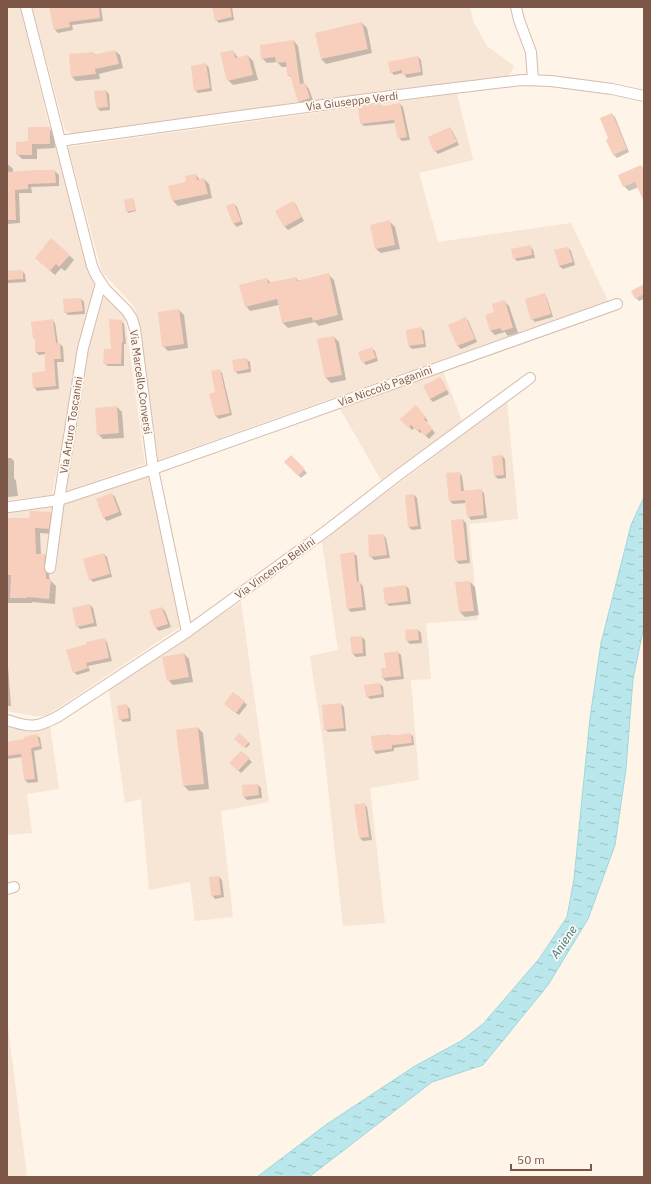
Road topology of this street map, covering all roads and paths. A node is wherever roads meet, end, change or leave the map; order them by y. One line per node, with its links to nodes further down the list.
1 (26, 7): 5 (street, Via Marcello Conversi)
2 (516, 7): 3 (street)
3 (533, 80): 4 (street, Via Giuseppe Verdi); 5 (street, Via Giuseppe Verdi)
4 (644, 96)
5 (60, 141): 6 (street, Via Marcello Conversi)
6 (101, 283): 9 (street, Via Marcello Conversi); 10 (street, Via Arturo Toscanini)
7 (617, 304): 9 (street, Via Niccolò Paganini)
8 (530, 378): 13 (street, Via Vincenzo Bellini)
9 (153, 468): 10 (street, Via Niccolò Paganini); 13 (street, Via Marcello Conversi)
10 (59, 500): 11 (street, Via Niccolò Paganini); 12 (street, Via Arturo Toscanini)
11 (9, 507)
12 (50, 568)
13 (187, 632): 14 (street, Via Vincenzo Bellini)
14 (7, 720)

